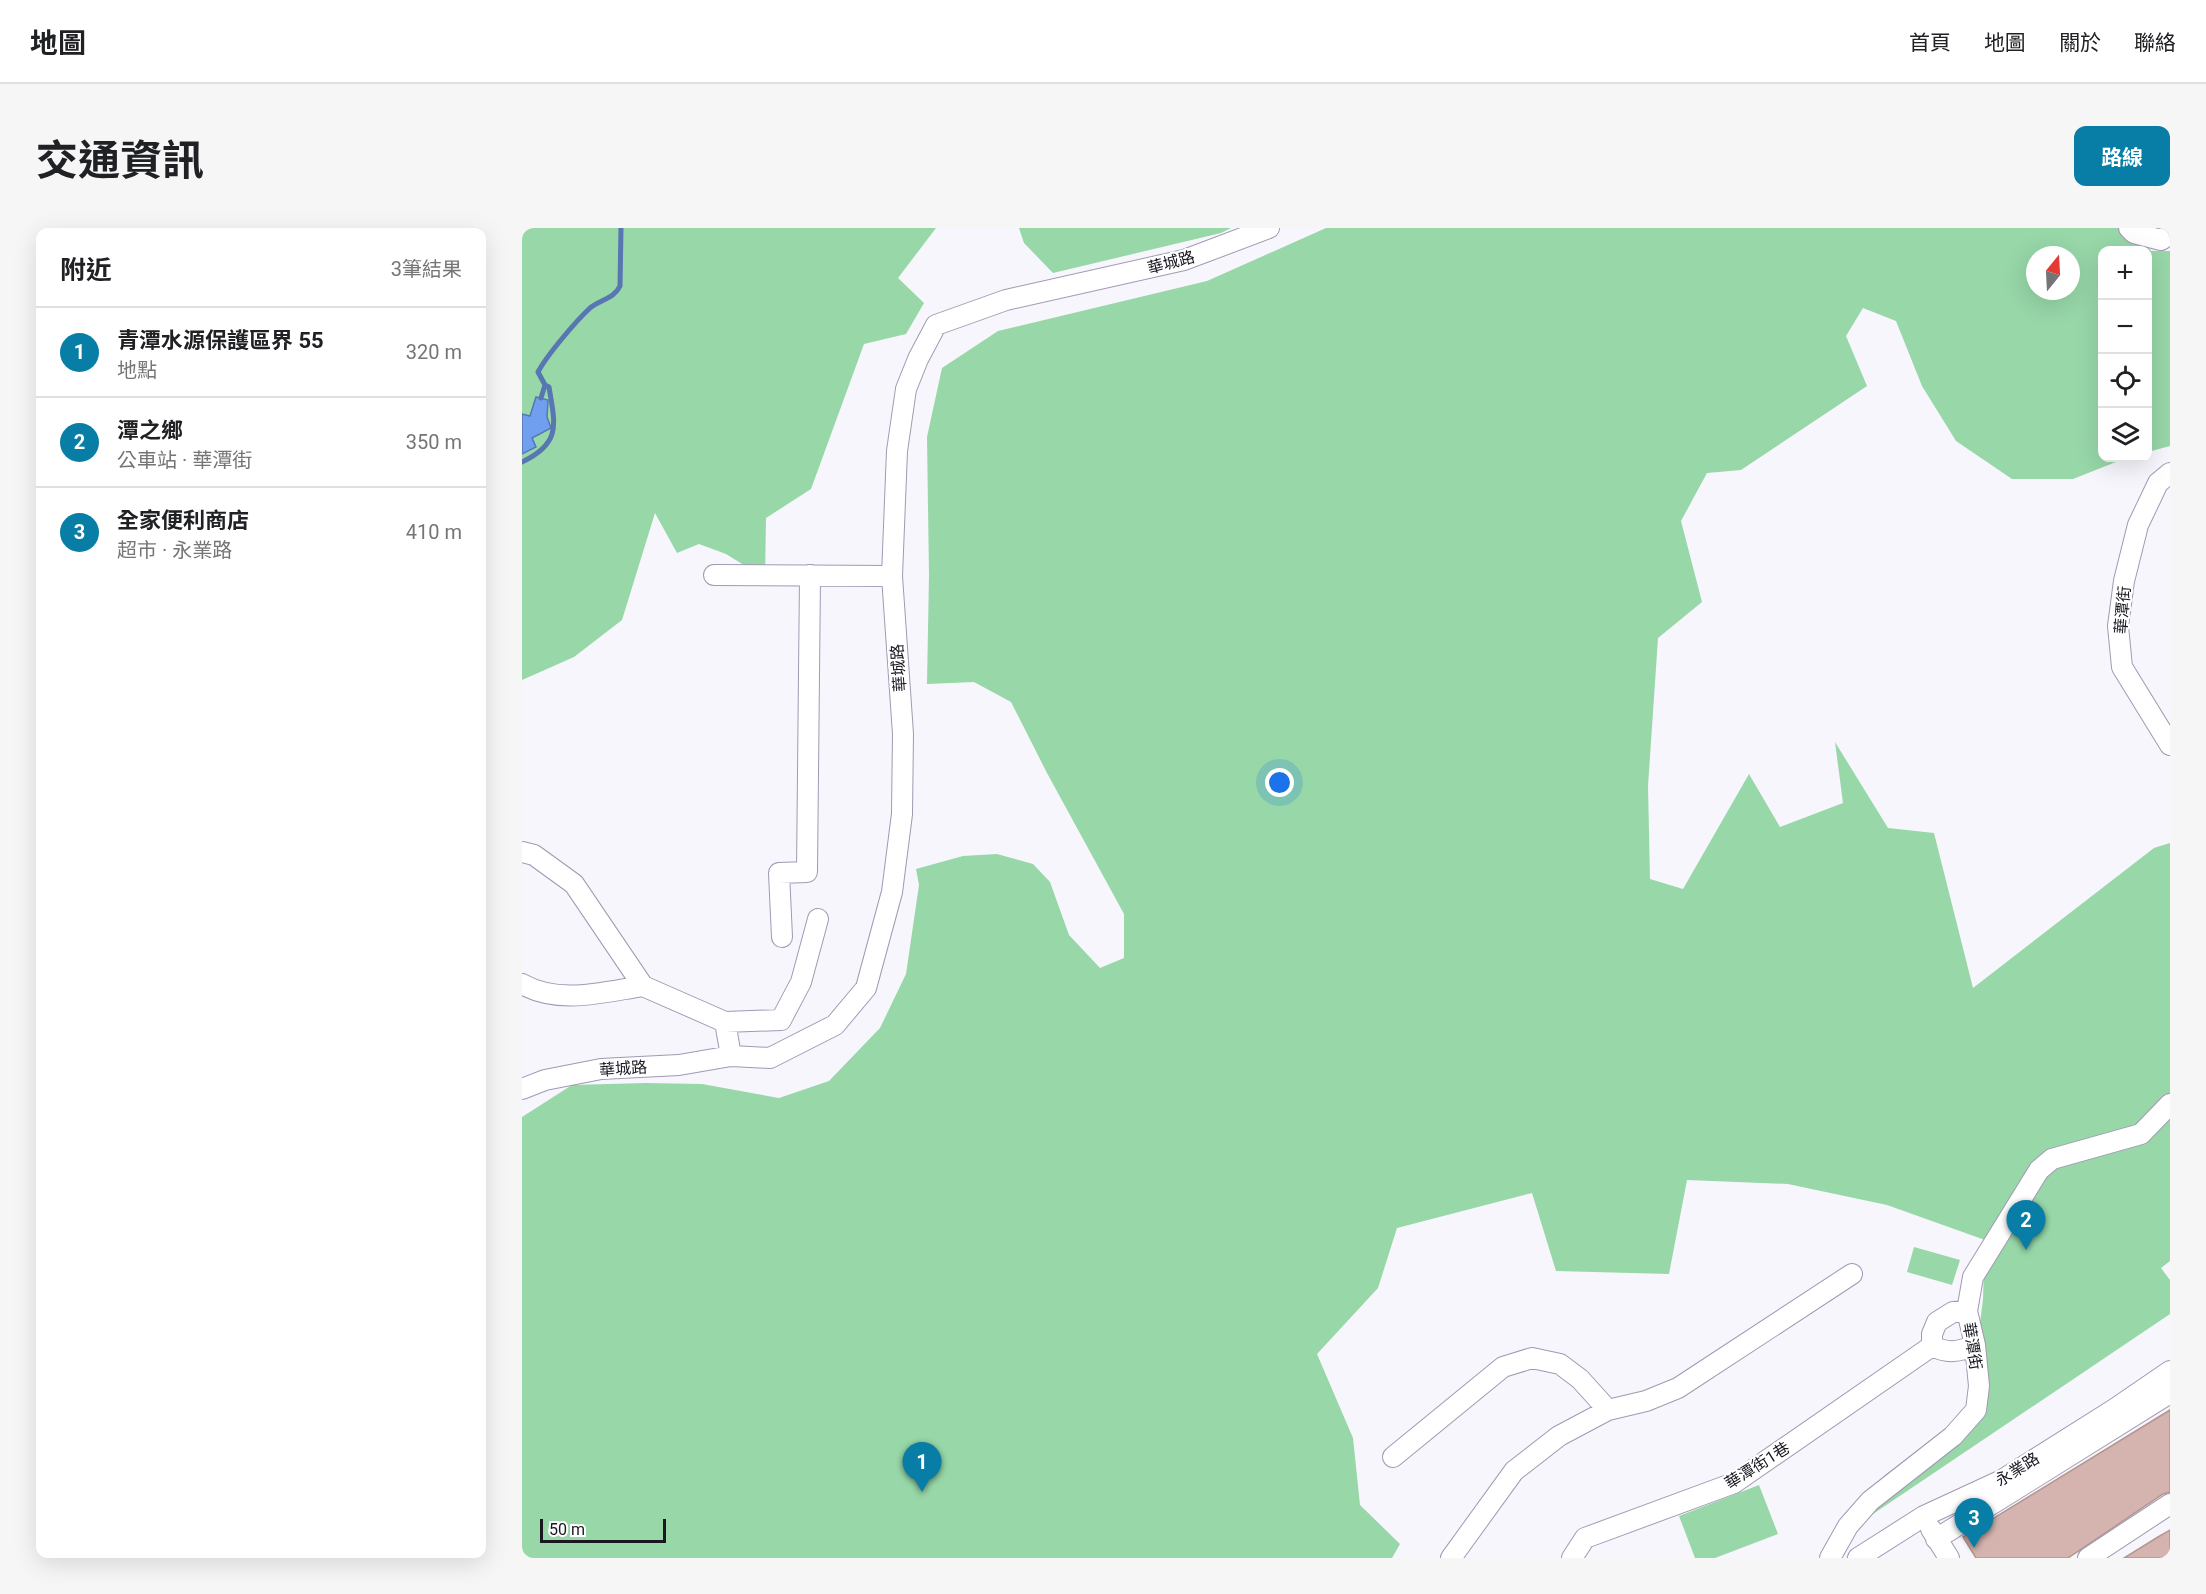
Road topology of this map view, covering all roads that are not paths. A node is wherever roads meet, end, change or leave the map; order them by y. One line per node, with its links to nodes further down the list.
1 (1269, 228): 7 (street, 華城路)
2 (2129, 228): 3 (street)
3 (2170, 234)
4 (2170, 472): 8 (street, 華潭街)
5 (714, 575): 6 (street)
6 (810, 576): 7 (street); 11 (street)
7 (892, 576): 15 (street, 華城路)
8 (2170, 745)
9 (522, 852): 13 (street)
10 (818, 919): 14 (street)
11 (782, 937)
12 (522, 984): 13 (street)
13 (642, 986): 14 (street)
14 (725, 1022): 15 (street)
15 (731, 1056): 16 (street, 華城路)
16 (522, 1089)
17 (2170, 1104): 19 (street, 華潭街)
18 (1852, 1274): 24 (street)
19 (1967, 1311): 20 (street, 華潭街); 21 (street)
20 (1975, 1345): 21 (street); 31 (street, 華潭街)
21 (1932, 1346): 30 (street, 華潭街1巷)
22 (2170, 1371): 27 (street, 永業路)
23 (2170, 1393): 28 (street)
24 (1608, 1410): 25 (street); 29 (street)
25 (1393, 1457)
26 (2170, 1504): 34 (street)
27 (1924, 1516): 28 (street); 32 (street, 永業路)
28 (1936, 1539): 33 (street)
29 (1451, 1558)
30 (1572, 1558)
31 (1830, 1558)
32 (1858, 1558)
33 (1948, 1558)
34 (2088, 1558)

